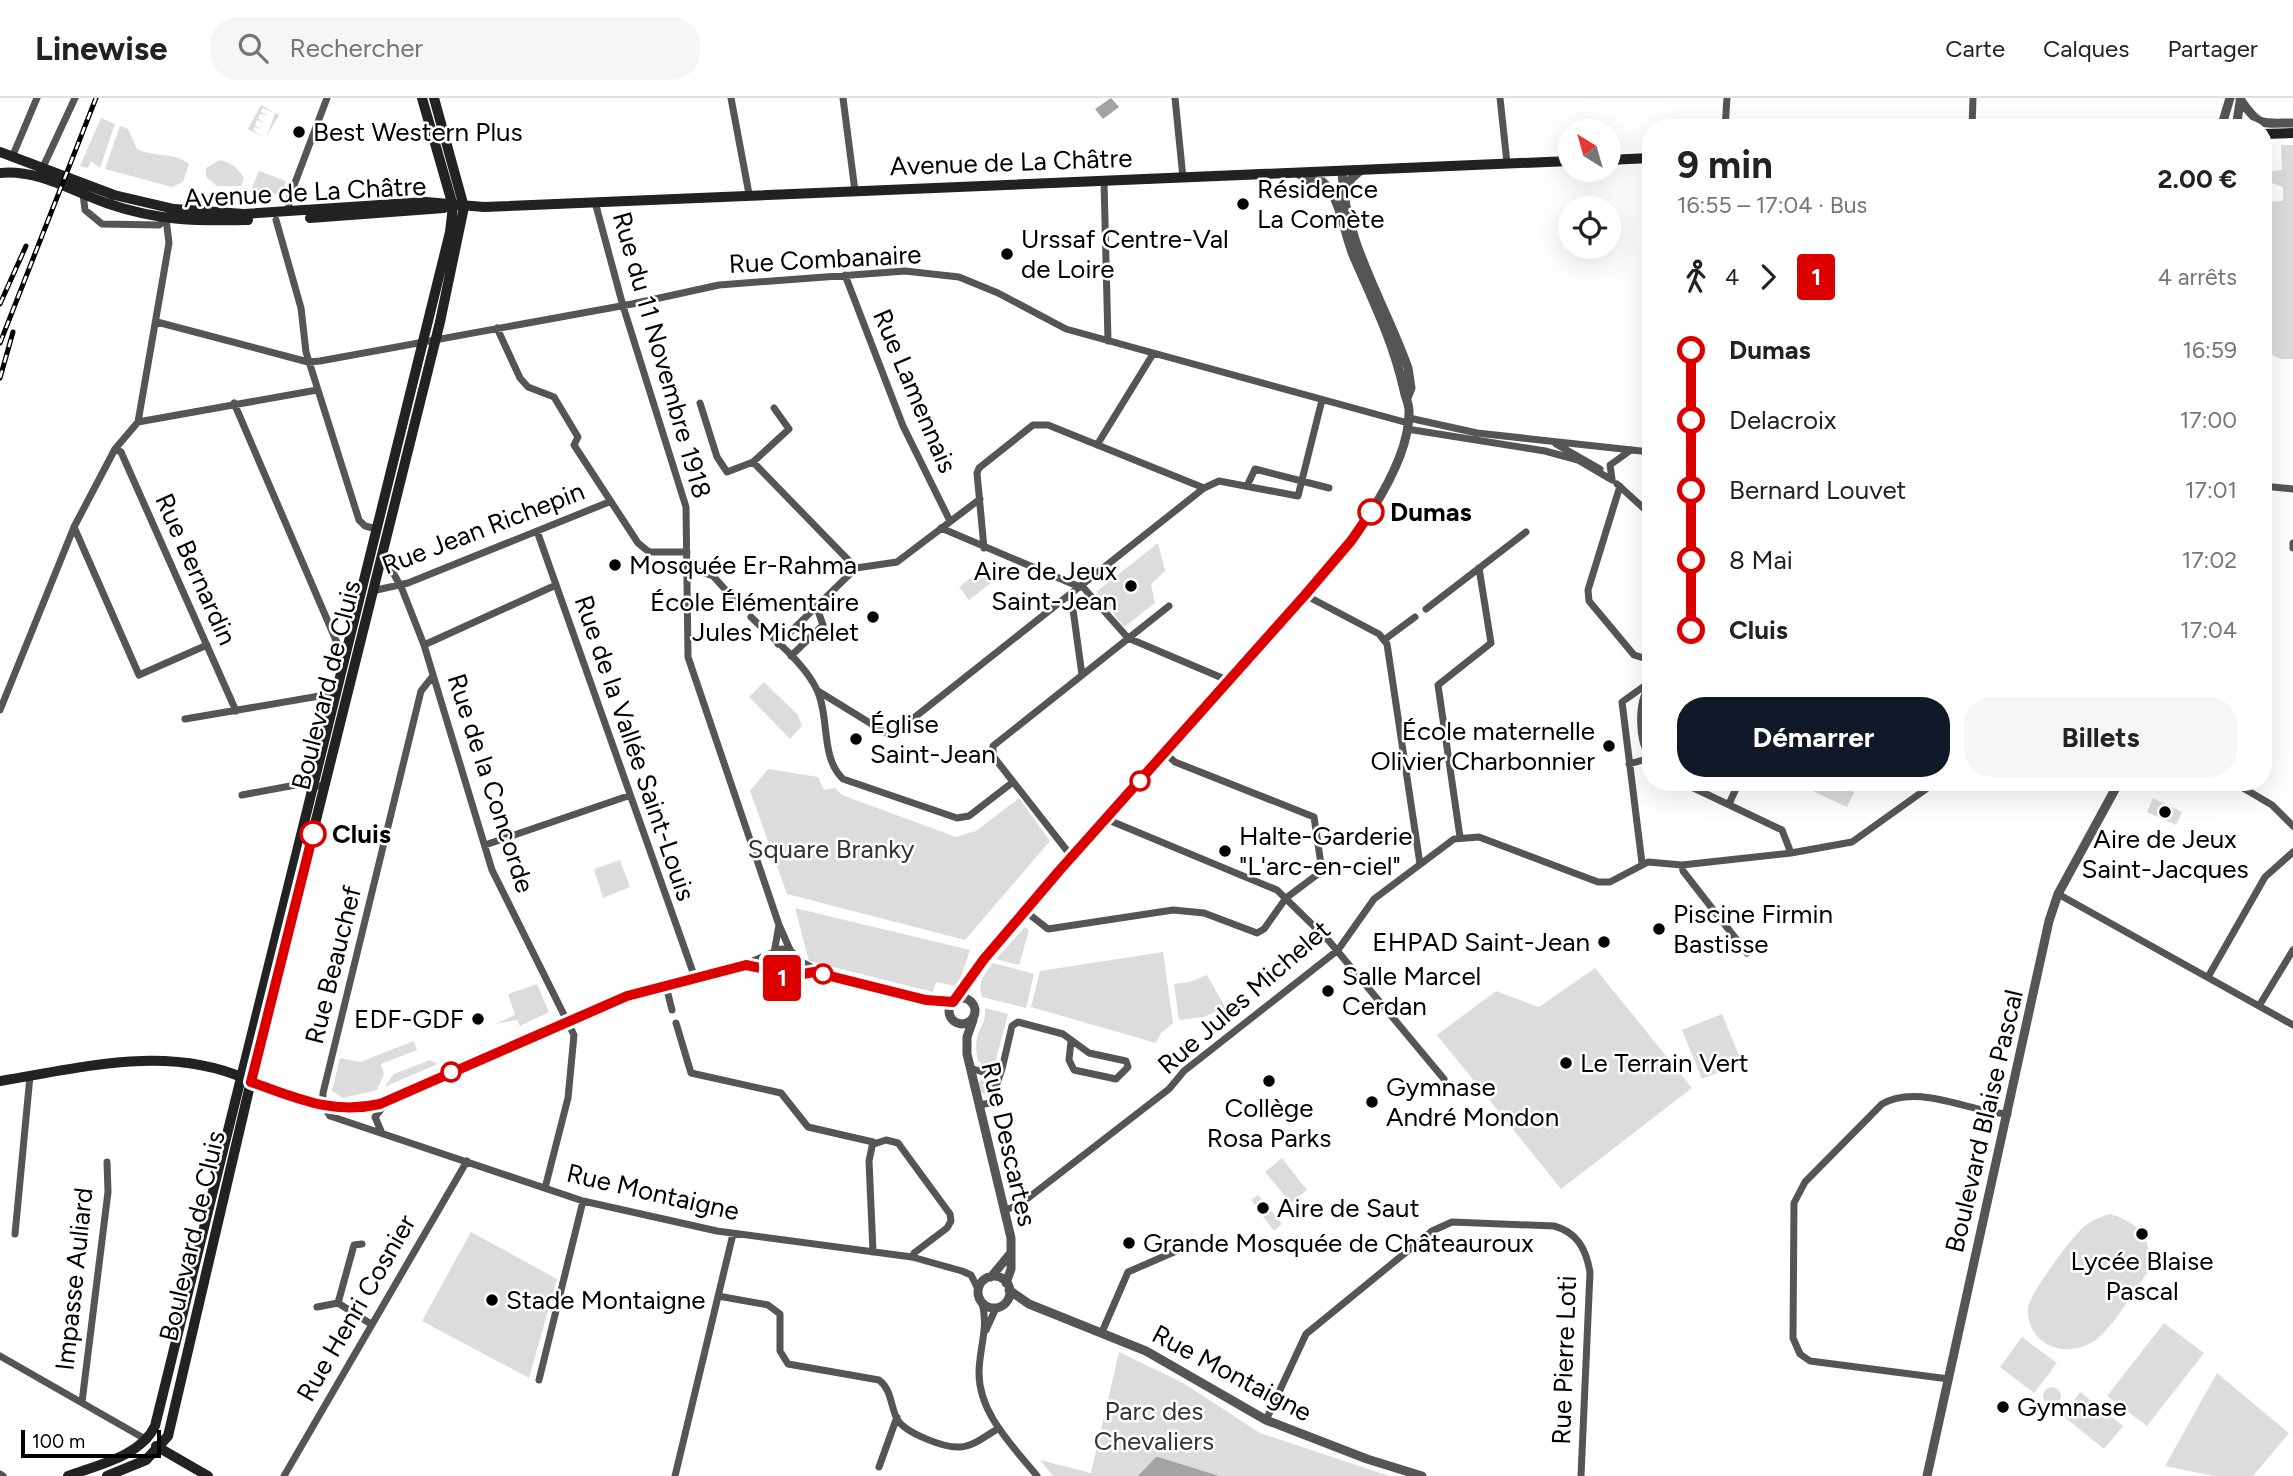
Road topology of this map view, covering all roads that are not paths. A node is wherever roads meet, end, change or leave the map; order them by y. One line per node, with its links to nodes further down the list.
1 (37, 98): 23 (street)
2 (75, 98): 29 (street)
3 (327, 98): 42 (street)
4 (422, 98): 41 (main road)
5 (434, 98): 41 (main road)
6 (731, 98): 38 (street)
7 (843, 98): 36 (street)
8 (1175, 98): 33 (street)
9 (1500, 98): 27 (street)
10 (1727, 98): 13 (street)
11 (1973, 98): 14 (street)
12 (2237, 98): 15 (street); 16 (street); 17 (street)
13 (1726, 119)
14 (1972, 119)
15 (2226, 119)
16 (2236, 119)
17 (2253, 119)
18 (2272, 123): 19 (street)
19 (2293, 123)
20 (2293, 133): 21 (main road)
21 (2272, 134)
22 (0, 152): 23 (main road)
23 (13, 155): 29 (main road)
24 (1642, 158): 25 (main road)
25 (1621, 159)
26 (1558, 161): 27 (main road, Avenue de La Châtre)
27 (1507, 163): 28 (main road, Avenue de La Châtre)
28 (1360, 171): 30 (main road, Avenue de La Châtre); 35 (street)
29 (42, 172): 31 (main road); 37 (main road, Avenue de La Châtre); 42 (main road, Avenue de La Châtre)
30 (1342, 172): 32 (main road, Avenue de La Châtre); 35 (street)
31 (0, 173)
32 (1299, 174): 33 (main road, Avenue de La Châtre); 39 (street)
33 (1183, 178): 34 (main road, Avenue de La Châtre)
34 (1104, 181): 36 (main road, Avenue de La Châtre); 51 (street)
35 (1344, 190): 39 (street); 56 (street)
36 (855, 191): 38 (main road, Avenue de La Châtre)
37 (83, 194): 43 (main road, Avenue de La Châtre); 43 (street)
38 (749, 194): 40 (main road, Avenue de La Châtre)
39 (1336, 201): 56 (street)
40 (596, 202): 41 (main road, Avenue de La Châtre); 47 (street, Rue du 11 Novembre 1918)
41 (459, 206): 42 (main road, Avenue de La Châtre); 44 (main road, Avenue de La Châtre); 50 (main road, Boulevard de Cluis); 52 (main road, Boulevard de Cluis)
42 (288, 212): 45 (main road)
43 (166, 219): 45 (main road, Avenue de La Châtre); 48 (street)
44 (276, 220): 45 (main road, Avenue de La Châtre); 54 (street)
45 (223, 221)
46 (845, 275): 47 (street, Rue Combanaire); 51 (street, Rue Combanaire); 80 (street, Rue Lamennais)
47 (623, 306): 49 (street, Rue Combanaire); 88 (street, Rue du 11 Novembre 1918)
48 (156, 322): 54 (street); 61 (street)
49 (497, 328): 50 (street, Rue Combanaire); 78 (street)
50 (434, 338): 52 (street); 87 (main road, Boulevard de Cluis)
51 (1108, 341): 53 (street, Rue Combanaire)
52 (423, 342): 54 (street); 83 (main road, Boulevard de Cluis)
53 (1153, 354): 57 (street, Rue Combanaire); 64 (street)
54 (309, 362): 55 (street)
55 (317, 390): 58 (street); 83 (street)
56 (1407, 398): 62 (street)
57 (1322, 400): 62 (street, Rue Combanaire); 69 (street)
58 (234, 403): 61 (street); 109 (street)
59 (700, 404): 68 (street)
60 (774, 408): 68 (street)
61 (138, 422): 65 (street)
62 (1408, 423): 63 (street, Rue Combanaire); 70 (street, Rue Combanaire); 97 (street)
63 (1549, 441): 66 (street, Rue Combanaire); 70 (street, Rue Combanaire)
64 (1097, 445): 74 (street); 77 (street)
65 (114, 449): 81 (street); 106 (street, Rue Bernardin)
66 (1632, 450): 67 (street, Rue Combanaire); 70 (street)
67 (1642, 451)
68 (754, 462): 90 (street)
69 (1303, 479): 71 (street); 71 (street); 75 (street)
70 (1612, 480): 72 (street)
71 (1247, 486): 74 (street)
72 (1620, 486): 79 (street); 111 (street)
73 (2272, 487): 76 (street)
74 (1204, 488): 94 (street)
75 (1329, 488)
76 (2293, 489)
77 (980, 499): 80 (street); 86 (street)
78 (609, 502): 84 (street, Rue Jean Richepin); 88 (street)
79 (1642, 506)
80 (950, 521): 82 (street)
81 (74, 527): 106 (street); 118 (street)
82 (941, 528): 86 (street); 90 (street)
83 (377, 529): 109 (main road, Boulevard de Cluis)
84 (537, 531): 92 (street, Rue de la Vallée Saint-Louis); 93 (street, Rue Jean Richepin)
85 (1526, 532): 91 (street)
86 (984, 548): 94 (street)
87 (382, 551): 93 (street, Rue de la Concorde); 95 (main road, Boulevard de Cluis)
88 (687, 552): 89 (street, Rue du 11 Novembre 1918)
89 (687, 567): 99 (street); 147 (street, Rue du 11 Novembre 1918)
90 (856, 568): 100 (street)
91 (1479, 568): 101 (street); 136 (street)
92 (556, 585): 107 (street); 132 (street, Rue de la Vallée Saint-Louis)
93 (400, 586): 95 (street, Rue Jean Richepin); 107 (street, Rue de la Concorde)
94 (1081, 586): 96 (street); 104 (street)
95 (372, 591): 125 (main road, Boulevard de Cluis)
96 (1071, 595): 112 (street); 116 (street)
97 (1305, 595): 105 (street); 114 (street)
98 (1169, 606): 104 (street)
99 (741, 607)
100 (817, 608): 108 (street); 110 (street)
101 (1426, 609)
102 (751, 617): 108 (street)
103 (1415, 617): 105 (street)
104 (1128, 638): 112 (street); 114 (street)
105 (1384, 640): 142 (street)
106 (207, 645): 119 (street, Rue Bernardin)
107 (424, 645): 113 (street, Rue de la Concorde)
108 (778, 645): 110 (street)
109 (347, 647): 117 (main road, Boulevard de Cluis)
110 (791, 656): 116 (street)
111 (1642, 658)
112 (1083, 675): 124 (street)
113 (433, 676): 137 (street, Rue de la Concorde); 181 (street, Rue Beauchef)
114 (1227, 680): 121 (street)
115 (1642, 688): 123 (street)
116 (818, 691): 124 (street)
117 (337, 693): 119 (street); 125 (main road, Boulevard de Cluis)
118 (0, 710)
119 (236, 711): 120 (street)
120 (186, 719)
121 (1165, 753): 134 (street); 145 (street)
122 (1642, 761): 123 (street)
123 (1629, 764): 141 (street)
124 (1013, 782): 140 (street)
125 (319, 787): 131 (street); 177 (main road, Boulevard de Cluis)
126 (1701, 791): 133 (street)
127 (1735, 791): 133 (street)
128 (1923, 791): 139 (street)
129 (2116, 791): 144 (street, Boulevard Blaise Pascal)
130 (2248, 791): 135 (street)
131 (242, 795)
132 (628, 796): 137 (street); 160 (street, Rue de la Vallée Saint-Louis)
133 (1729, 804): 139 (street)
134 (1106, 819): 140 (street); 145 (street)
135 (2293, 826)
136 (1460, 837): 141 (street); 142 (street, Rue Jules Michelet)
137 (485, 845): 169 (street, Rue de la Concorde)
138 (2293, 852): 159 (street)
139 (1791, 853): 143 (street)
140 (1072, 857): 146 (street)
141 (1642, 863): 143 (street)
142 (1420, 864): 148 (street, Rue Jules Michelet)
143 (1682, 865): 151 (street)
144 (2057, 894): 159 (street); 183 (street, Boulevard Blaise Pascal)
145 (1286, 898): 146 (street); 148 (street)
146 (1025, 911): 156 (street)
147 (779, 925): 150 (street, Rue du 11 Novembre 1918); 152 (street, Rue du 11 Novembre 1918)
148 (1338, 950): 178 (street); 190 (street, Rue Jules Michelet)
149 (2293, 950): 165 (street)
150 (791, 952): 152 (street); 153 (street)
151 (1747, 953)
152 (773, 954): 154 (street); 155 (street)
153 (797, 960): 157 (street); 158 (street)
154 (746, 965): 155 (street); 160 (street)
155 (770, 970): 158 (street)
156 (976, 970): 163 (street); 164 (street)
157 (814, 972): 158 (street); 162 (street)
158 (793, 974)
159 (2208, 976): 165 (street)
160 (695, 978): 161 (street)
161 (666, 986): 166 (street); 169 (street)
162 (926, 1000): 163 (street); 167 (street)
163 (956, 1000): 164 (street); 167 (street)
164 (972, 1002): 168 (street)
165 (2259, 1006): 171 (street)
166 (672, 1010)
167 (953, 1019): 168 (street); 173 (street, Rue Descartes)
168 (973, 1020): 173 (street, Rue Descartes)
169 (566, 1021): 180 (street); 188 (street, Rue de la Concorde)
170 (676, 1023): 185 (street)
171 (2293, 1025)
172 (1071, 1041): 172 (street); 175 (street)
173 (966, 1045): 174 (street, Rue Descartes)
174 (970, 1068): 175 (street); 182 (street, Rue Descartes)
175 (1002, 1069): 182 (street)
176 (30, 1076): 177 (main road); 179 (main road); 191 (street)
177 (247, 1079): 181 (street); 217 (main road, Boulevard de Cluis); 218 (main road, Boulevard de Cluis)
178 (1444, 1079)
179 (0, 1082)
180 (396, 1097): 181 (street); 184 (street)
181 (323, 1105): 184 (street, Rue Montaigne)
182 (979, 1105): 190 (street, Rue Descartes)
183 (2008, 1114): 211 (street, Boulevard Blaise Pascal); 211 (street)
184 (381, 1131): 186 (street, Rue Montaigne)
185 (874, 1144): 194 (street); 197 (street)
186 (467, 1161): 188 (street, Rue Montaigne); 207 (street, Rue Henri Cosnier)
187 (107, 1162): 213 (street, Impasse Auliard)
188 (545, 1188): 189 (street, Rue Montaigne)
189 (583, 1201): 192 (street, Rue Montaigne); 212 (street)
190 (1004, 1210): 196 (street, Rue Descartes)
191 (15, 1234)
192 (733, 1234): 194 (street, Rue Montaigne); 201 (street)
193 (362, 1244): 202 (street)
194 (873, 1252): 197 (street, Rue Montaigne)
195 (1174, 1252): 209 (street)
196 (1011, 1253): 198 (street, Rue Descartes); 199 (street, Rue Descartes)
197 (912, 1257): 200 (street, Rue Montaigne)
198 (991, 1277): 199 (street); 200 (street)
199 (1008, 1287): 204 (street, Rue Montaigne); 205 (street)
200 (978, 1289): 203 (street)
201 (718, 1296): 214 (street); 224 (street)
202 (338, 1303): 206 (street); 207 (street)
203 (982, 1303): 205 (street); 208 (street)
204 (1029, 1304): 205 (street, Rue Montaigne); 209 (street, Rue Montaigne)
205 (1000, 1306): 208 (street)
206 (317, 1307)
207 (371, 1324): 223 (street, Rue Henri Cosnier)
208 (985, 1330): 216 (street)
209 (1102, 1332): 215 (street, Rue Montaigne)
210 (0, 1356): 213 (street)
211 (1948, 1379): 228 (street, Boulevard Blaise Pascal)
212 (539, 1380)
213 (82, 1402): 217 (street)
214 (897, 1417): 216 (street); 219 (street)
215 (1266, 1420): 226 (street, Rue Montaigne); 227 (street, Rue Pierre Loti)
216 (999, 1428): 225 (street)
217 (147, 1440): 218 (main road); 221 (main road)
218 (159, 1448): 220 (main road); 222 (main road)
219 (879, 1467)
220 (202, 1475)
221 (68, 1476)
222 (107, 1476)
223 (284, 1476)
224 (675, 1476)
225 (1037, 1476)
226 (1422, 1476)
227 (1581, 1476)
228 (1927, 1476)

